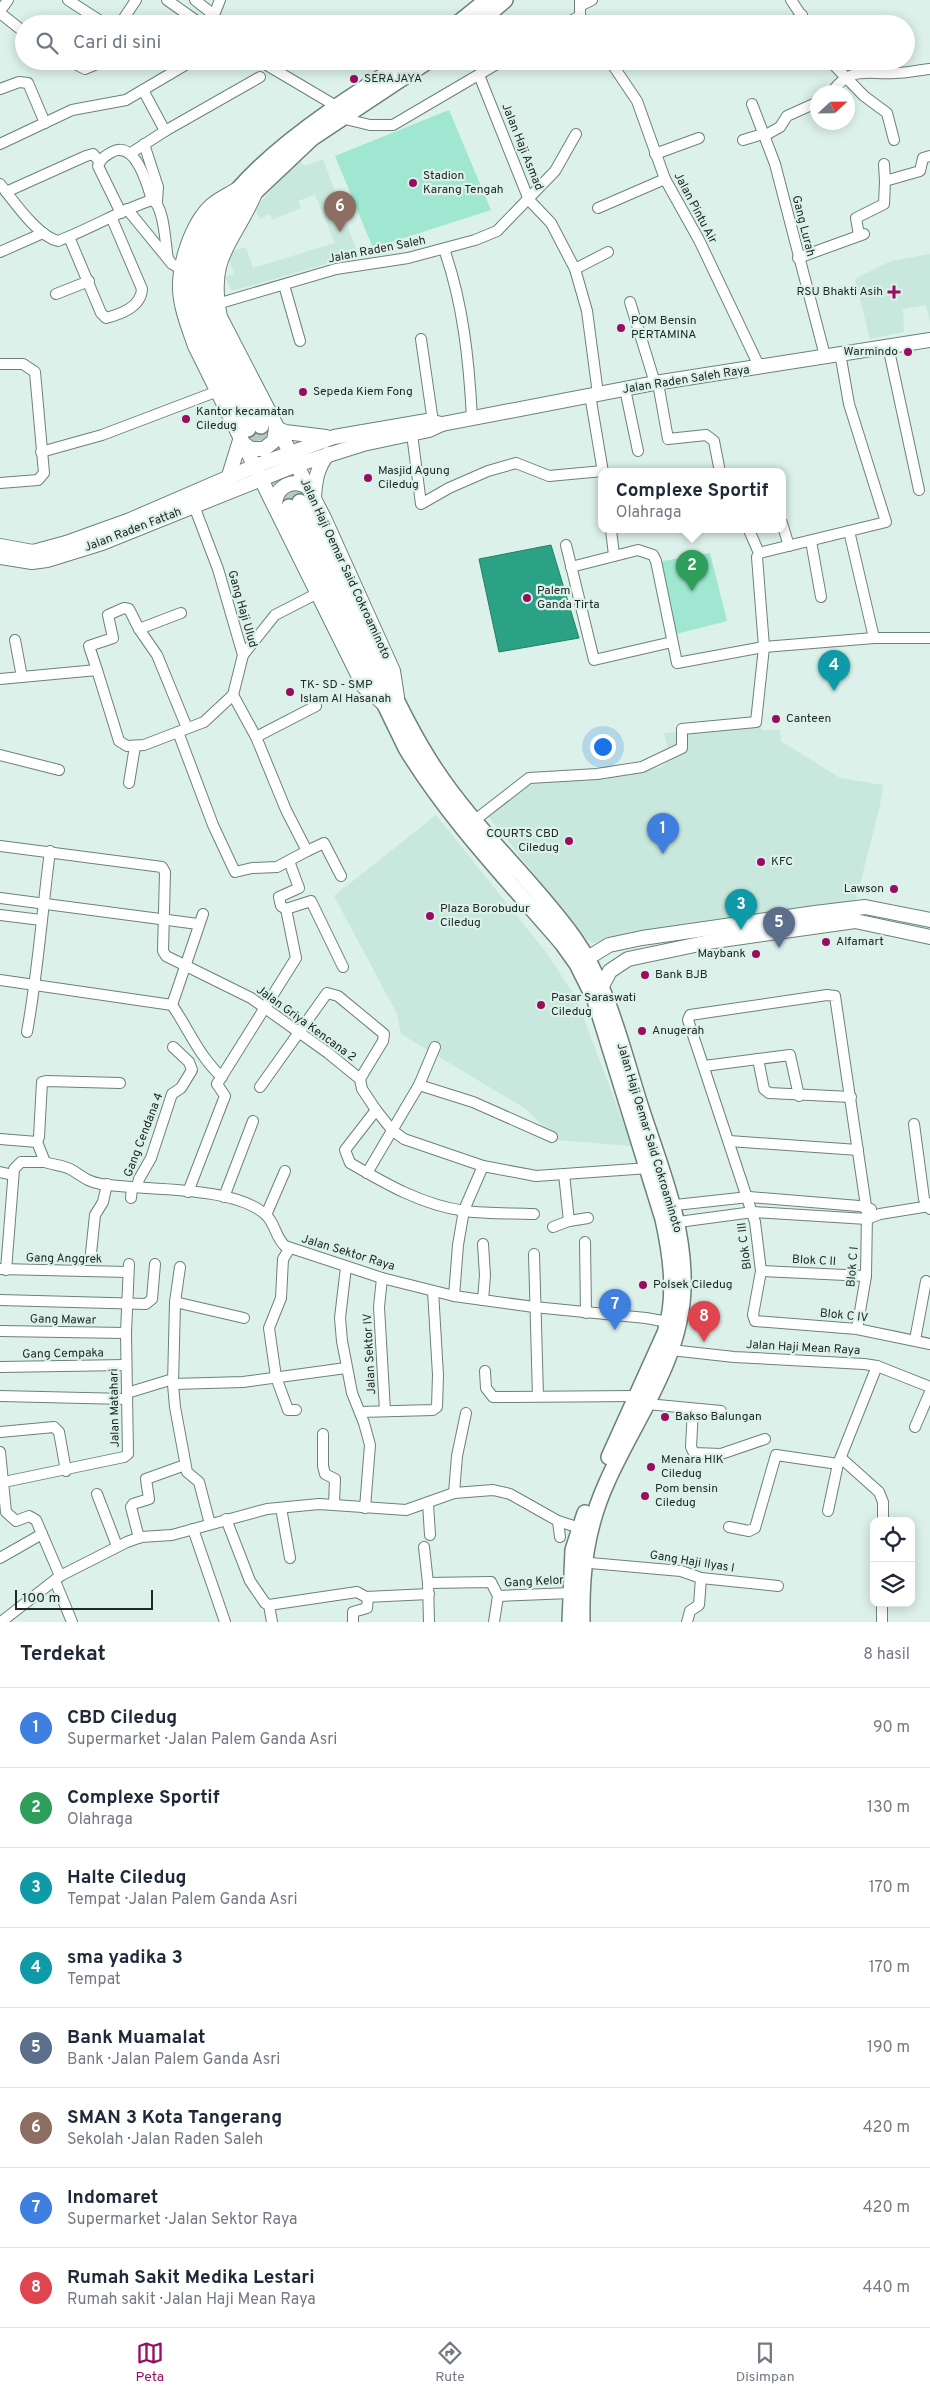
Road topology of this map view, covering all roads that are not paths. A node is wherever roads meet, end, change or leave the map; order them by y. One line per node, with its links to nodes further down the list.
1 (8, 0): 12 (street)
2 (68, 0): 13 (street)
3 (136, 0): 14 (street)
4 (167, 0): 15 (street)
5 (195, 0): 16 (street)
6 (220, 0): 17 (street)
7 (487, 0): 18 (main road)
8 (505, 0): 19 (main road)
9 (592, 0): 11 (street)
10 (791, 0): 20 (street)
11 (581, 11)
12 (0, 12): 21 (street)
13 (91, 15)
14 (126, 15)
15 (188, 15)
16 (211, 15)
17 (217, 15)
18 (468, 15)
19 (488, 15)
20 (802, 15)
21 (15, 24)
22 (930, 69): 30 (street)
23 (177, 70): 34 (street)
24 (274, 70): 37 (street)
25 (406, 70): 37 (main road)
26 (487, 70): 29 (street)
27 (616, 70): 48 (street, Jalan Pintu Air)
28 (840, 70): 30 (street)
29 (479, 75): 37 (street); 57 (street, Jalan Haji Asmad)
30 (846, 76): 32 (street); 44 (street)
31 (260, 77): 39 (street)
32 (838, 85)
33 (0, 89): 38 (street)
34 (143, 90): 38 (street); 39 (street)
35 (752, 104): 41 (street, Gang Lurah)
36 (810, 106): 41 (street)
37 (338, 112): 55 (main road); 56 (main road)
38 (45, 123): 45 (street)
39 (165, 131): 46 (street)
40 (576, 134): 57 (street, Jalan Raden Saleh)
41 (763, 135): 43 (street); 68 (street, Gang Lurah)
42 (699, 138): 48 (street)
43 (743, 140)
44 (894, 140)
45 (0, 144)
46 (144, 144): 47 (street); 59 (street)
47 (131, 153): 50 (street); 59 (street)
48 (655, 154): 52 (street, Jalan Pintu Air)
49 (930, 156): 53 (street)
50 (100, 162): 54 (street); 61 (street)
51 (884, 164): 53 (street)
52 (665, 179): 60 (street); 84 (street, Jalan Pintu Air)
53 (885, 181): 68 (street)
54 (5, 190): 58 (street); 63 (street)
55 (236, 190): 70 (main road); 91 (main road)
56 (257, 191): 76 (main road); 91 (main road)
57 (529, 200): 65 (street, Jalan Raden Saleh); 71 (street, Jalan Haji Asmad)
58 (0, 202)
59 (155, 202): 61 (street); 69 (street)
60 (598, 208)
61 (124, 211): 62 (street); 69 (street)
62 (112, 219): 64 (street); 72 (street)
63 (44, 233): 64 (street); 66 (street)
64 (69, 237): 72 (street)
65 (444, 249): 73 (street, Jalan Raden Saleh); 89 (street)
66 (0, 252)
67 (608, 252): 71 (street)
68 (798, 258): 82 (street, Gang Lurah)
69 (168, 259): 70 (street)
70 (181, 269): 87 (main road)
71 (574, 269): 88 (street, Jalan Haji Asmad)
72 (88, 281): 74 (street)
73 (284, 285): 76 (street, Jalan Raden Saleh); 79 (street)
74 (56, 294)
75 (630, 302): 85 (street)
76 (217, 304): 91 (main road)
77 (421, 340): 90 (street)
78 (930, 340): 80 (main road, Jalan Raden Saleh Raya)
79 (300, 341)
80 (888, 346): 81 (main road, Jalan Raden Saleh Raya); 105 (street)
81 (840, 354): 82 (main road, Jalan Raden Saleh Raya); 109 (street)
82 (825, 356): 84 (main road, Jalan Raden Saleh Raya)
83 (0, 364): 95 (street)
84 (760, 368): 85 (main road, Jalan Raden Saleh Raya)
85 (656, 383): 86 (main road, Jalan Raden Saleh Raya); 100 (street)
86 (625, 389): 88 (main road, Jalan Raden Saleh Raya); 94 (street)
87 (218, 391): 91 (main road); 95 (street)
88 (594, 395): 89 (main road, Jalan Raden Saleh Raya); 99 (street, Jalan Haji Asmad)
89 (472, 418): 90 (main road, Jalan Raden Saleh Raya)
90 (437, 423): 92 (main road, Jalan Raden Saleh Raya); 93 (main road, Jalan Raden Saleh Raya)
91 (254, 433): 93 (main road); 97 (main road, Jalan Haji Oemar Said Cokroaminoto); 98 (main road, Jalan Haji Oemar Said Cokroaminoto); 102 (main road)
92 (412, 434): 96 (main road, Jalan Raden Saleh Raya); 101 (street)
93 (334, 437): 97 (main road, Jalan Raden Saleh Raya)
94 (638, 450)
95 (42, 452): 104 (street)
96 (328, 454): 97 (main road, Jalan Raden Saleh Raya); 107 (main road)
97 (292, 459): 98 (main road, Jalan Raden Saleh Raya); 103 (main road, Jalan Raden Saleh Raya); 107 (main road, Jalan Haji Oemar Said Cokroaminoto)
98 (255, 466): 102 (main road, Jalan Raden Fattah); 103 (main road, Jalan Haji Oemar Said Cokroaminoto)
99 (603, 468)
100 (719, 468)
101 (598, 472)
102 (228, 479): 113 (main road, Jalan Raden Fattah)
103 (262, 479): 106 (main road, Jalan Raden Fattah); 107 (main road, Jalan Haji Oemar Said Cokroaminoto)
104 (0, 483)
105 (919, 490)
106 (212, 499): 107 (main road); 108 (main road, Jalan Raden Fattah)
107 (292, 499): 122 (main road, Jalan Haji Oemar Said Cokroaminoto); 136 (main road, Jalan Haji Oemar Said Cokroaminoto)
108 (194, 506): 113 (main road, Jalan Raden Fattah); 131 (street, Gang Haji Ulud)
109 (849, 532): 114 (street); 126 (street)
110 (610, 533): 119 (street)
111 (750, 533): 118 (street)
112 (785, 533): 117 (street)
113 (99, 538): 115 (main road, Jalan Raden Fattah); 120 (main road, Jalan Raden Fattah)
114 (811, 541): 117 (street); 123 (street)
115 (0, 546)
116 (566, 546): 121 (street)
117 (789, 546): 118 (street)
118 (759, 553): 130 (street)
119 (614, 555): 121 (street); 129 (street)
120 (0, 557)
121 (571, 567): 129 (street)
122 (318, 593): 131 (street); 136 (main road, Jalan Haji Oemar Said Cokroaminoto)
123 (821, 596)
124 (181, 613): 125 (street)
125 (139, 629): 132 (street); 138 (street)
126 (874, 638): 127 (street); 130 (street)
127 (930, 638)
128 (15, 640): 133 (street)
129 (672, 642): 130 (street)
130 (764, 647): 144 (street)
131 (243, 655): 135 (street, Gang Haji Ulud)
132 (96, 669): 133 (street); 140 (street)
133 (22, 677): 134 (street)
134 (0, 679)
135 (233, 695): 138 (street); 139 (street)
136 (392, 704): 144 (main road, Jalan Haji Oemar Said Cokroaminoto); 162 (main road, Jalan Haji Oemar Said Cokroaminoto)
137 (316, 706): 139 (street)
138 (183, 730): 140 (street); 148 (street)
139 (256, 737): 147 (street)
140 (135, 746): 143 (street)
141 (0, 755): 142 (street)
142 (59, 770)
143 (129, 783)
144 (475, 820): 162 (main road, Jalan Haji Oemar Said Cokroaminoto)
145 (0, 846): 146 (street, Jalan Griya Kencana 2)
146 (50, 851): 151 (street); 155 (street, Jalan Griya Kencana 2)
147 (307, 851): 148 (street); 149 (street)
148 (289, 861): 152 (street)
149 (341, 876)
150 (0, 898): 151 (street)
151 (43, 903): 155 (street); 156 (street)
152 (286, 909): 164 (street); 169 (street)
153 (203, 914): 158 (street)
154 (0, 915): 156 (street)
155 (164, 919): 158 (street); 163 (street, Jalan Griya Kencana 2)
156 (41, 920): 166 (street)
157 (930, 920): 159 (main road)
158 (198, 924): 163 (street)
159 (712, 926): 161 (main road); 162 (main road)
160 (930, 937): 161 (main road)
161 (714, 941): 167 (main road)
162 (582, 961): 167 (main road, Jalan Haji Oemar Said Cokroaminoto); 194 (main road, Jalan Haji Oemar Said Cokroaminoto)
163 (186, 966): 168 (street); 169 (street, Jalan Griya Kencana 2)
164 (343, 967)
165 (0, 980): 166 (street)
166 (36, 984): 168 (street); 170 (street)
167 (602, 986): 206 (main road, Jalan Haji Oemar Said Cokroaminoto)
168 (172, 1005): 176 (street)
169 (266, 1007): 171 (street, Jalan Griya Kencana 2); 176 (street)
170 (27, 1032)
171 (299, 1032): 177 (street, Jalan Griya Kencana 2); 177 (street); 180 (street)
172 (173, 1047): 201 (street, Gang Cendana 4)
173 (435, 1047): 179 (street)
174 (758, 1059): 175 (street); 181 (street); 181 (street)
175 (704, 1066): 182 (street, Blok C I); 189 (street, Blok C III)
176 (222, 1077): 202 (street)
177 (360, 1079): 183 (street, Jalan Griya Kencana 2)
178 (120, 1083): 190 (street)
179 (419, 1085): 186 (street); 187 (street)
180 (260, 1087)
181 (800, 1096): 182 (street)
182 (851, 1097): 191 (street, Blok C I)
183 (376, 1110): 186 (street, Jalan Griya Kencana 2); 197 (street)
184 (253, 1121): 203 (street)
185 (914, 1124): 208 (street)
186 (392, 1130): 193 (street, Jalan Griya Kencana 2); 197 (street)
187 (552, 1137)
188 (0, 1139): 190 (street)
189 (729, 1141): 191 (street); 204 (street, Blok C III)
190 (37, 1142): 192 (street)
191 (858, 1150): 207 (street, Blok C I)
192 (45, 1162): 199 (street); 200 (street)
193 (483, 1166): 198 (street, Jalan Griya Kencana 2); 209 (street)
194 (649, 1168): 198 (street, Jalan Griya Kencana 2); 206 (main road, Jalan Haji Oemar Said Cokroaminoto)
195 (285, 1171): 213 (street)
196 (0, 1172): 199 (street)
197 (367, 1173): 209 (street)
198 (564, 1174): 216 (street)
199 (13, 1175): 228 (street)
200 (107, 1184): 201 (street); 222 (street)
201 (134, 1187): 202 (street); 205 (street)
202 (188, 1192): 203 (street)
203 (224, 1197): 213 (street)
204 (749, 1197): 206 (street); 207 (street); 210 (street, Blok C III)
205 (131, 1198)
206 (666, 1206): 217 (main road, Jalan Haji Oemar Said Cokroaminoto)
207 (866, 1207): 212 (street); 215 (street, Blok C I)
208 (929, 1207): 212 (street)
209 (464, 1210): 211 (street); 234 (street)
210 (753, 1212): 215 (street); 217 (street); 229 (street, Blok C III)
211 (534, 1214)
212 (880, 1214): 215 (street)
213 (266, 1215): 221 (street, Jalan Sektor Raya)
214 (588, 1218): 216 (street)
215 (868, 1219): 230 (street, Blok C I)
216 (569, 1221): 218 (street)
217 (671, 1223): 243 (main road, Jalan Haji Oemar Said Cokroaminoto); 249 (main road, Jalan Haji Oemar Said Cokroaminoto)
218 (553, 1227)
219 (585, 1242): 240 (street)
220 (483, 1244): 236 (street)
221 (290, 1248): 226 (street, Jalan Sektor Raya); 255 (street)
222 (91, 1253)
223 (534, 1254): 239 (street)
224 (155, 1264): 237 (street)
225 (180, 1267): 238 (street)
226 (346, 1267): 231 (street, Jalan Sektor Raya); 253 (street)
227 (128, 1268): 228 (street, Gang Anggrek); 237 (street, Jalan Matahari)
228 (3, 1270)
229 (761, 1271): 230 (street, Blok C II); 242 (street, Blok C III)
230 (866, 1276): 244 (street, Blok C I)
231 (382, 1278): 233 (street, Jalan Sektor Raya); 265 (street, Jalan Sektor IV)
232 (926, 1281): 247 (street)
233 (433, 1291): 234 (street, Jalan Sektor Raya); 265 (street, Jalan Sektor IV)
234 (454, 1296): 236 (street, Jalan Sektor Raya)
235 (0, 1300): 237 (street)
236 (483, 1300): 239 (street, Jalan Sektor Raya)
237 (128, 1302): 246 (street, Jalan Matahari)
238 (175, 1302): 241 (street); 256 (street)
239 (534, 1307): 240 (street, Jalan Sektor Raya); 261 (street)
240 (586, 1313): 243 (street, Jalan Sektor Raya)
241 (244, 1318)
242 (755, 1321): 244 (street, Blok C IV)
243 (668, 1322): 262 (main road, Jalan Haji Oemar Said Cokroaminoto)
244 (857, 1328): 247 (street, Blok C IV)
245 (0, 1331): 246 (street, Gang Mawar)
246 (126, 1333): 250 (street, Jalan Matahari)
247 (915, 1340): 248 (street, Blok C IV)
248 (930, 1344)
249 (671, 1350): 251 (street, Jalan Haji Mean Raya); 262 (main road, Jalan Haji Oemar Said Cokroaminoto)
250 (126, 1364): 252 (street, Gang Cempaka); 260 (street, Jalan Matahari)
251 (877, 1366): 257 (street, Jalan Haji Mean Raya); 274 (street)
252 (0, 1367)
253 (346, 1368): 255 (street); 267 (street)
254 (485, 1371): 261 (street)
255 (276, 1377): 256 (street); 264 (street)
256 (173, 1382): 260 (street); 275 (street)
257 (930, 1387)
258 (930, 1392): 269 (street)
259 (0, 1396): 260 (street)
260 (126, 1396): 276 (street, Jalan Matahari)
261 (538, 1396): 262 (street)
262 (642, 1400): 263 (street); 291 (main road, Jalan Haji Oemar Said Cokroaminoto)
263 (693, 1409): 266 (street); 272 (street)
264 (296, 1410)
265 (385, 1410): 267 (street)
266 (720, 1411)
267 (360, 1412): 283 (street)
268 (466, 1413): 278 (street)
269 (915, 1426)
270 (0, 1432): 276 (street)
271 (323, 1434): 281 (street)
272 (765, 1439)
273 (0, 1452): 277 (street)
274 (839, 1461): 284 (street); 285 (street); 289 (street)
275 (185, 1465): 288 (street); 295 (street)
276 (66, 1471): 277 (street, Jalan Matahari)
277 (3, 1487): 292 (street)
278 (454, 1493): 280 (street); 287 (street)
279 (97, 1494): 296 (street)
280 (428, 1503): 283 (street); 293 (street)
281 (334, 1504): 282 (street); 283 (street)
282 (281, 1508): 286 (street); 299 (street)
283 (365, 1508)
284 (828, 1511)
285 (883, 1517)
286 (226, 1519): 288 (street); 309 (street)
287 (558, 1521): 291 (street); 294 (street)
288 (210, 1524): 290 (street)
289 (729, 1527)
290 (193, 1529): 295 (street); 316 (street)
291 (584, 1530): 300 (main road, Jalan Haji Oemar Said Cokroaminoto)
292 (42, 1534): 298 (street); 301 (street)
293 (430, 1535)
294 (560, 1537)
295 (139, 1538): 296 (street)
296 (117, 1546): 301 (street)
297 (424, 1547): 303 (street)
298 (0, 1558)
299 (290, 1558)
300 (578, 1562): 302 (street, Gang Haji Ilyas I); 305 (main road, Jalan Haji Oemar Said Cokroaminoto); 322 (main road, Jalan Haji Oemar Said Cokroaminoto)
301 (57, 1578): 311 (street); 315 (street)
302 (701, 1578): 304 (street, Gang Haji Ilyas I); 323 (street)
303 (428, 1583): 306 (street); 307 (street)
304 (778, 1586)
305 (571, 1593): 307 (street, Gang Kelor); 321 (main road, Jalan Haji Oemar Said Cokroaminoto)
306 (429, 1594): 308 (street); 319 (street)
307 (498, 1596): 320 (street)
308 (368, 1597): 309 (street); 318 (street)
309 (269, 1605): 317 (street)
310 (882, 1607): 312 (street)
311 (16, 1611): 313 (street); 314 (street)
312 (884, 1621)
313 (2, 1622)
314 (20, 1622)
315 (72, 1622)
316 (225, 1622)
317 (272, 1622)
318 (352, 1622)
319 (429, 1622)
320 (494, 1622)
321 (570, 1622)
322 (582, 1622)
323 (687, 1622)

